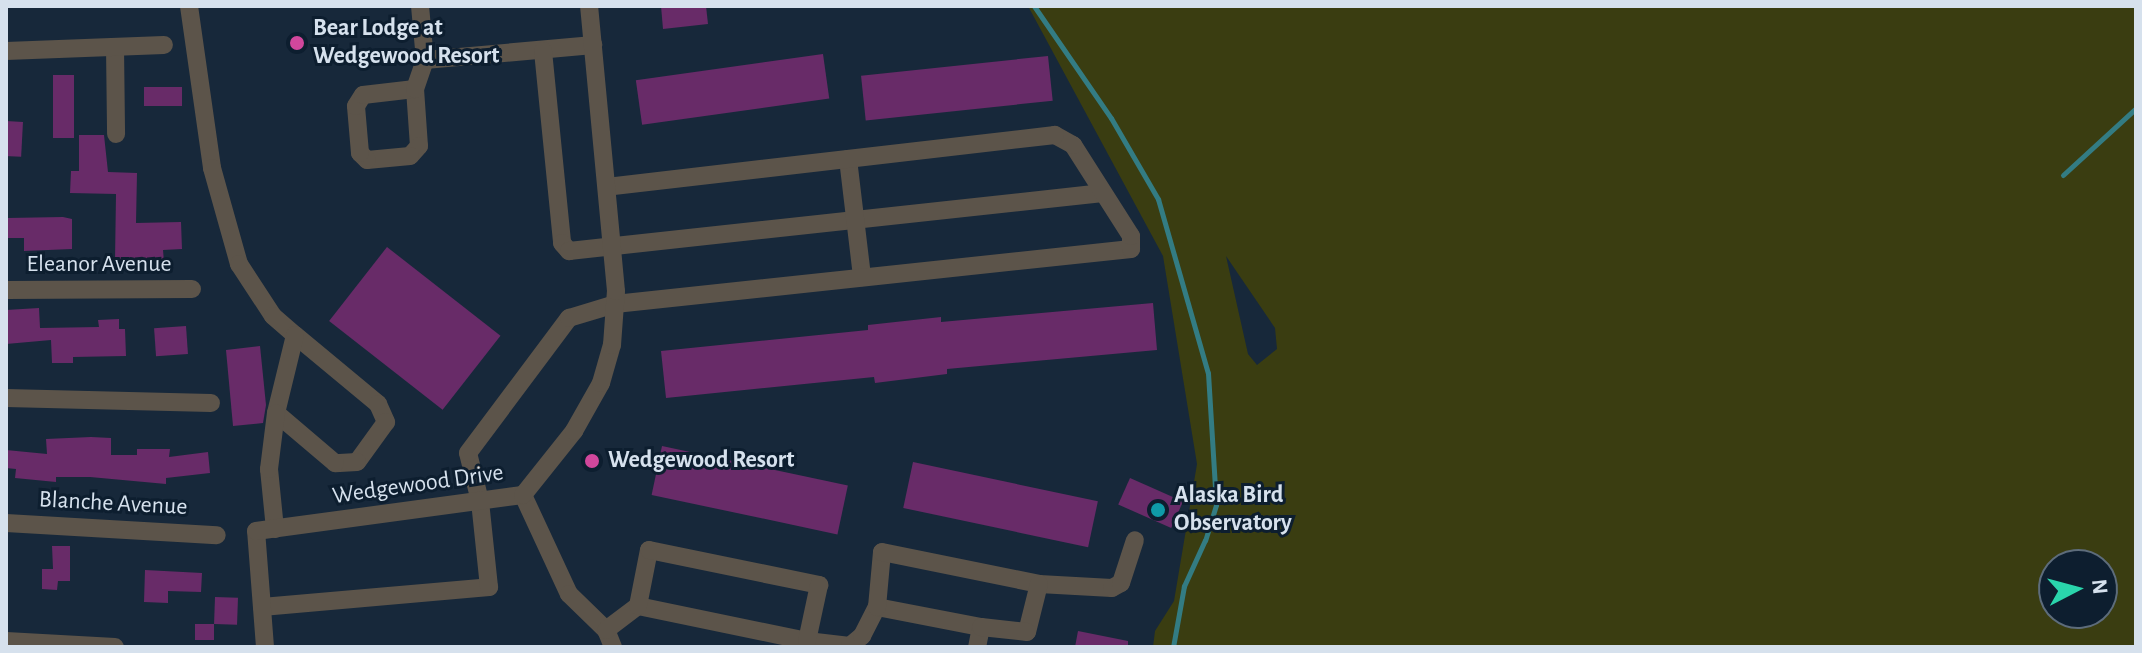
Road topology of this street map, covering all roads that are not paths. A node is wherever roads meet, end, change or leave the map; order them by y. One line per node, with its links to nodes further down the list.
1 (189, 6): 21 (street)
2 (420, 6): 9 (street)
3 (589, 6): 5 (street, Wedgewood Drive)
4 (164, 45): 6 (street)
5 (593, 45): 8 (street); 13 (street, Wedgewood Drive)
6 (115, 47): 7 (street); 11 (street)
7 (6, 51)
8 (543, 51): 9 (street); 16 (street)
9 (425, 60): 10 (street)
10 (415, 89): 10 (street)
11 (116, 134)
12 (848, 159): 13 (street); 14 (street); 15 (street)
13 (607, 187): 16 (street, Wedgewood Drive)
14 (1103, 193): 15 (street); 17 (street)
15 (854, 219): 16 (street); 17 (street)
16 (613, 247): 20 (street, Wedgewood Drive)
17 (862, 277): 20 (street)
18 (192, 289): 19 (street, Eleanor Avenue)
19 (6, 290)
20 (615, 304): 25 (street, Wedgewood Drive); 26 (street)
21 (295, 335): 24 (street); 24 (street)
22 (6, 398): 23 (street)
23 (211, 403)
24 (276, 413): 28 (street)
25 (523, 495): 26 (street, Wedgewood Drive); 36 (street)
26 (480, 501): 28 (street, Wedgewood Drive); 33 (street)
27 (6, 523): 29 (street, Blanche Avenue)
28 (275, 529): 33 (street)
29 (217, 535)
30 (1135, 540): 31 (street)
31 (1039, 584): 34 (street); 37 (street)
32 (638, 606): 36 (street); 39 (street); 39 (street)
33 (262, 607): 41 (street)
34 (877, 607): 35 (street); 39 (street)
35 (981, 627): 37 (street); 42 (street)
36 (610, 638)
37 (1025, 639)
38 (6, 641): 40 (street)
39 (807, 641)
40 (115, 647)
41 (265, 647)
42 (977, 647)

